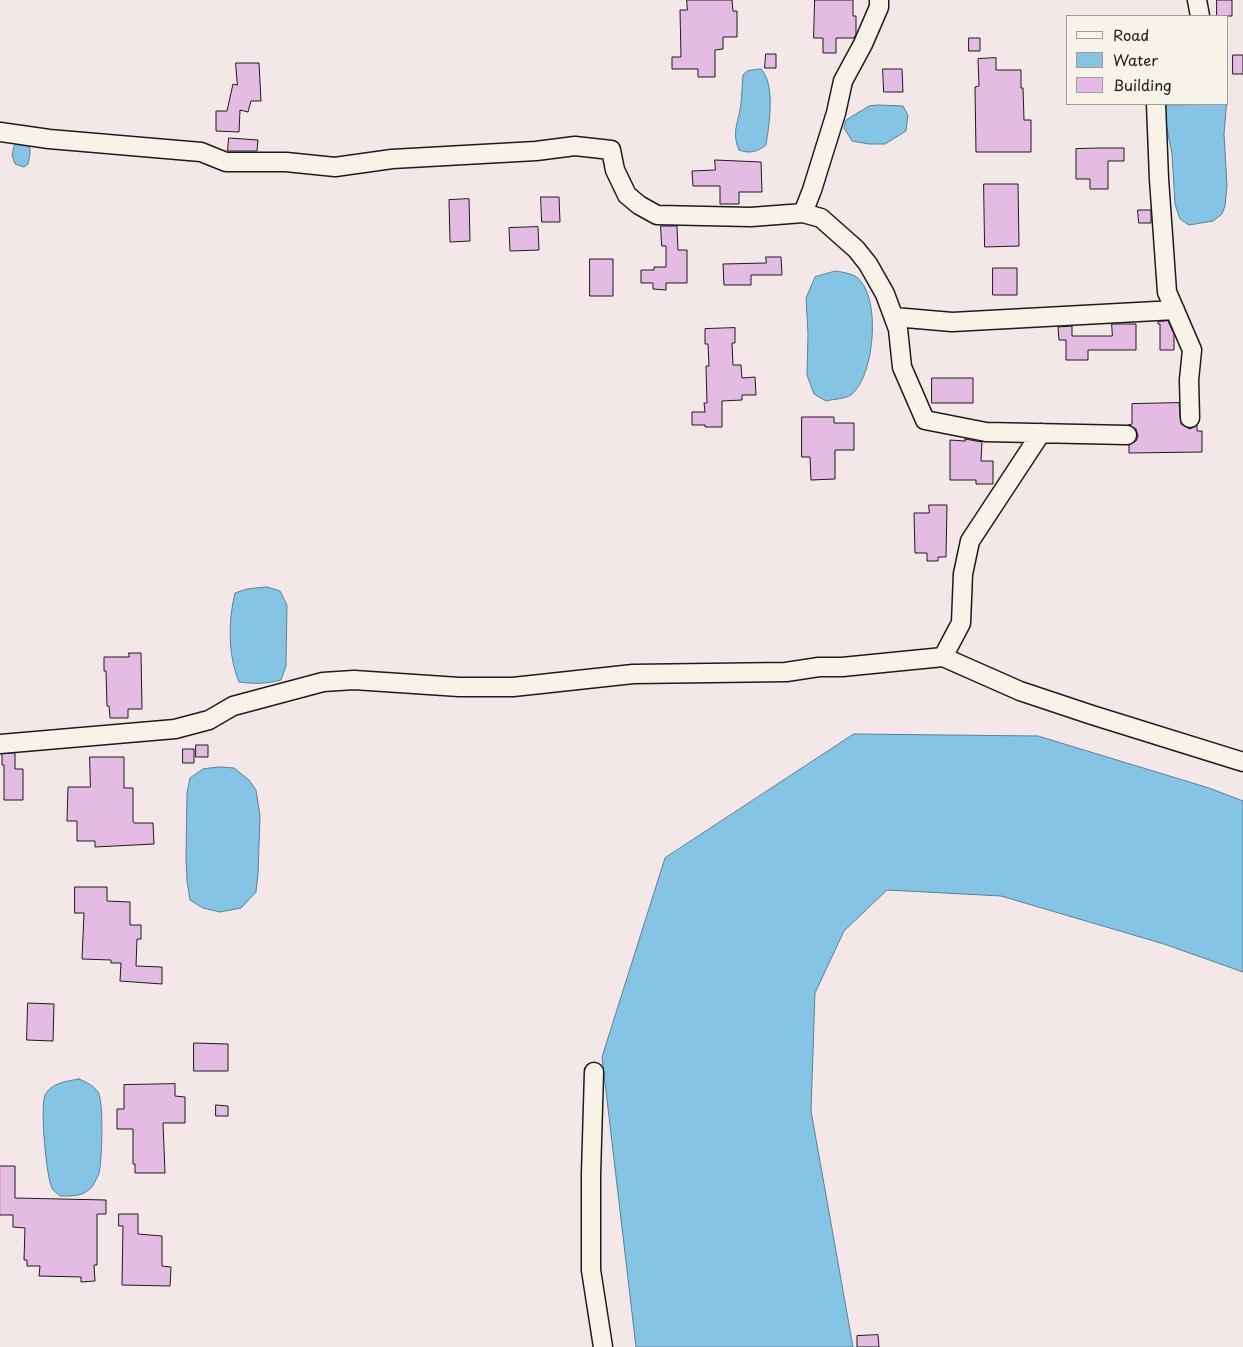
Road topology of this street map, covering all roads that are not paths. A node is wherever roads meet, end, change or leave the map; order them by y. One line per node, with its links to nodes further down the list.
1 (879, 0): 6 (street)
2 (1198, 0): 3 (street)
3 (1200, 15)
4 (1156, 105): 7 (street)
5 (0, 132): 6 (street)
6 (803, 213): 8 (street)
7 (1175, 310): 8 (street); 9 (street)
8 (894, 317): 10 (street)
9 (1190, 418)
10 (1041, 433): 11 (street); 12 (street)
11 (1127, 435)
12 (943, 657): 13 (street); 14 (street)
13 (0, 744)
14 (1243, 762)
15 (594, 1072): 16 (street)
16 (603, 1347)

